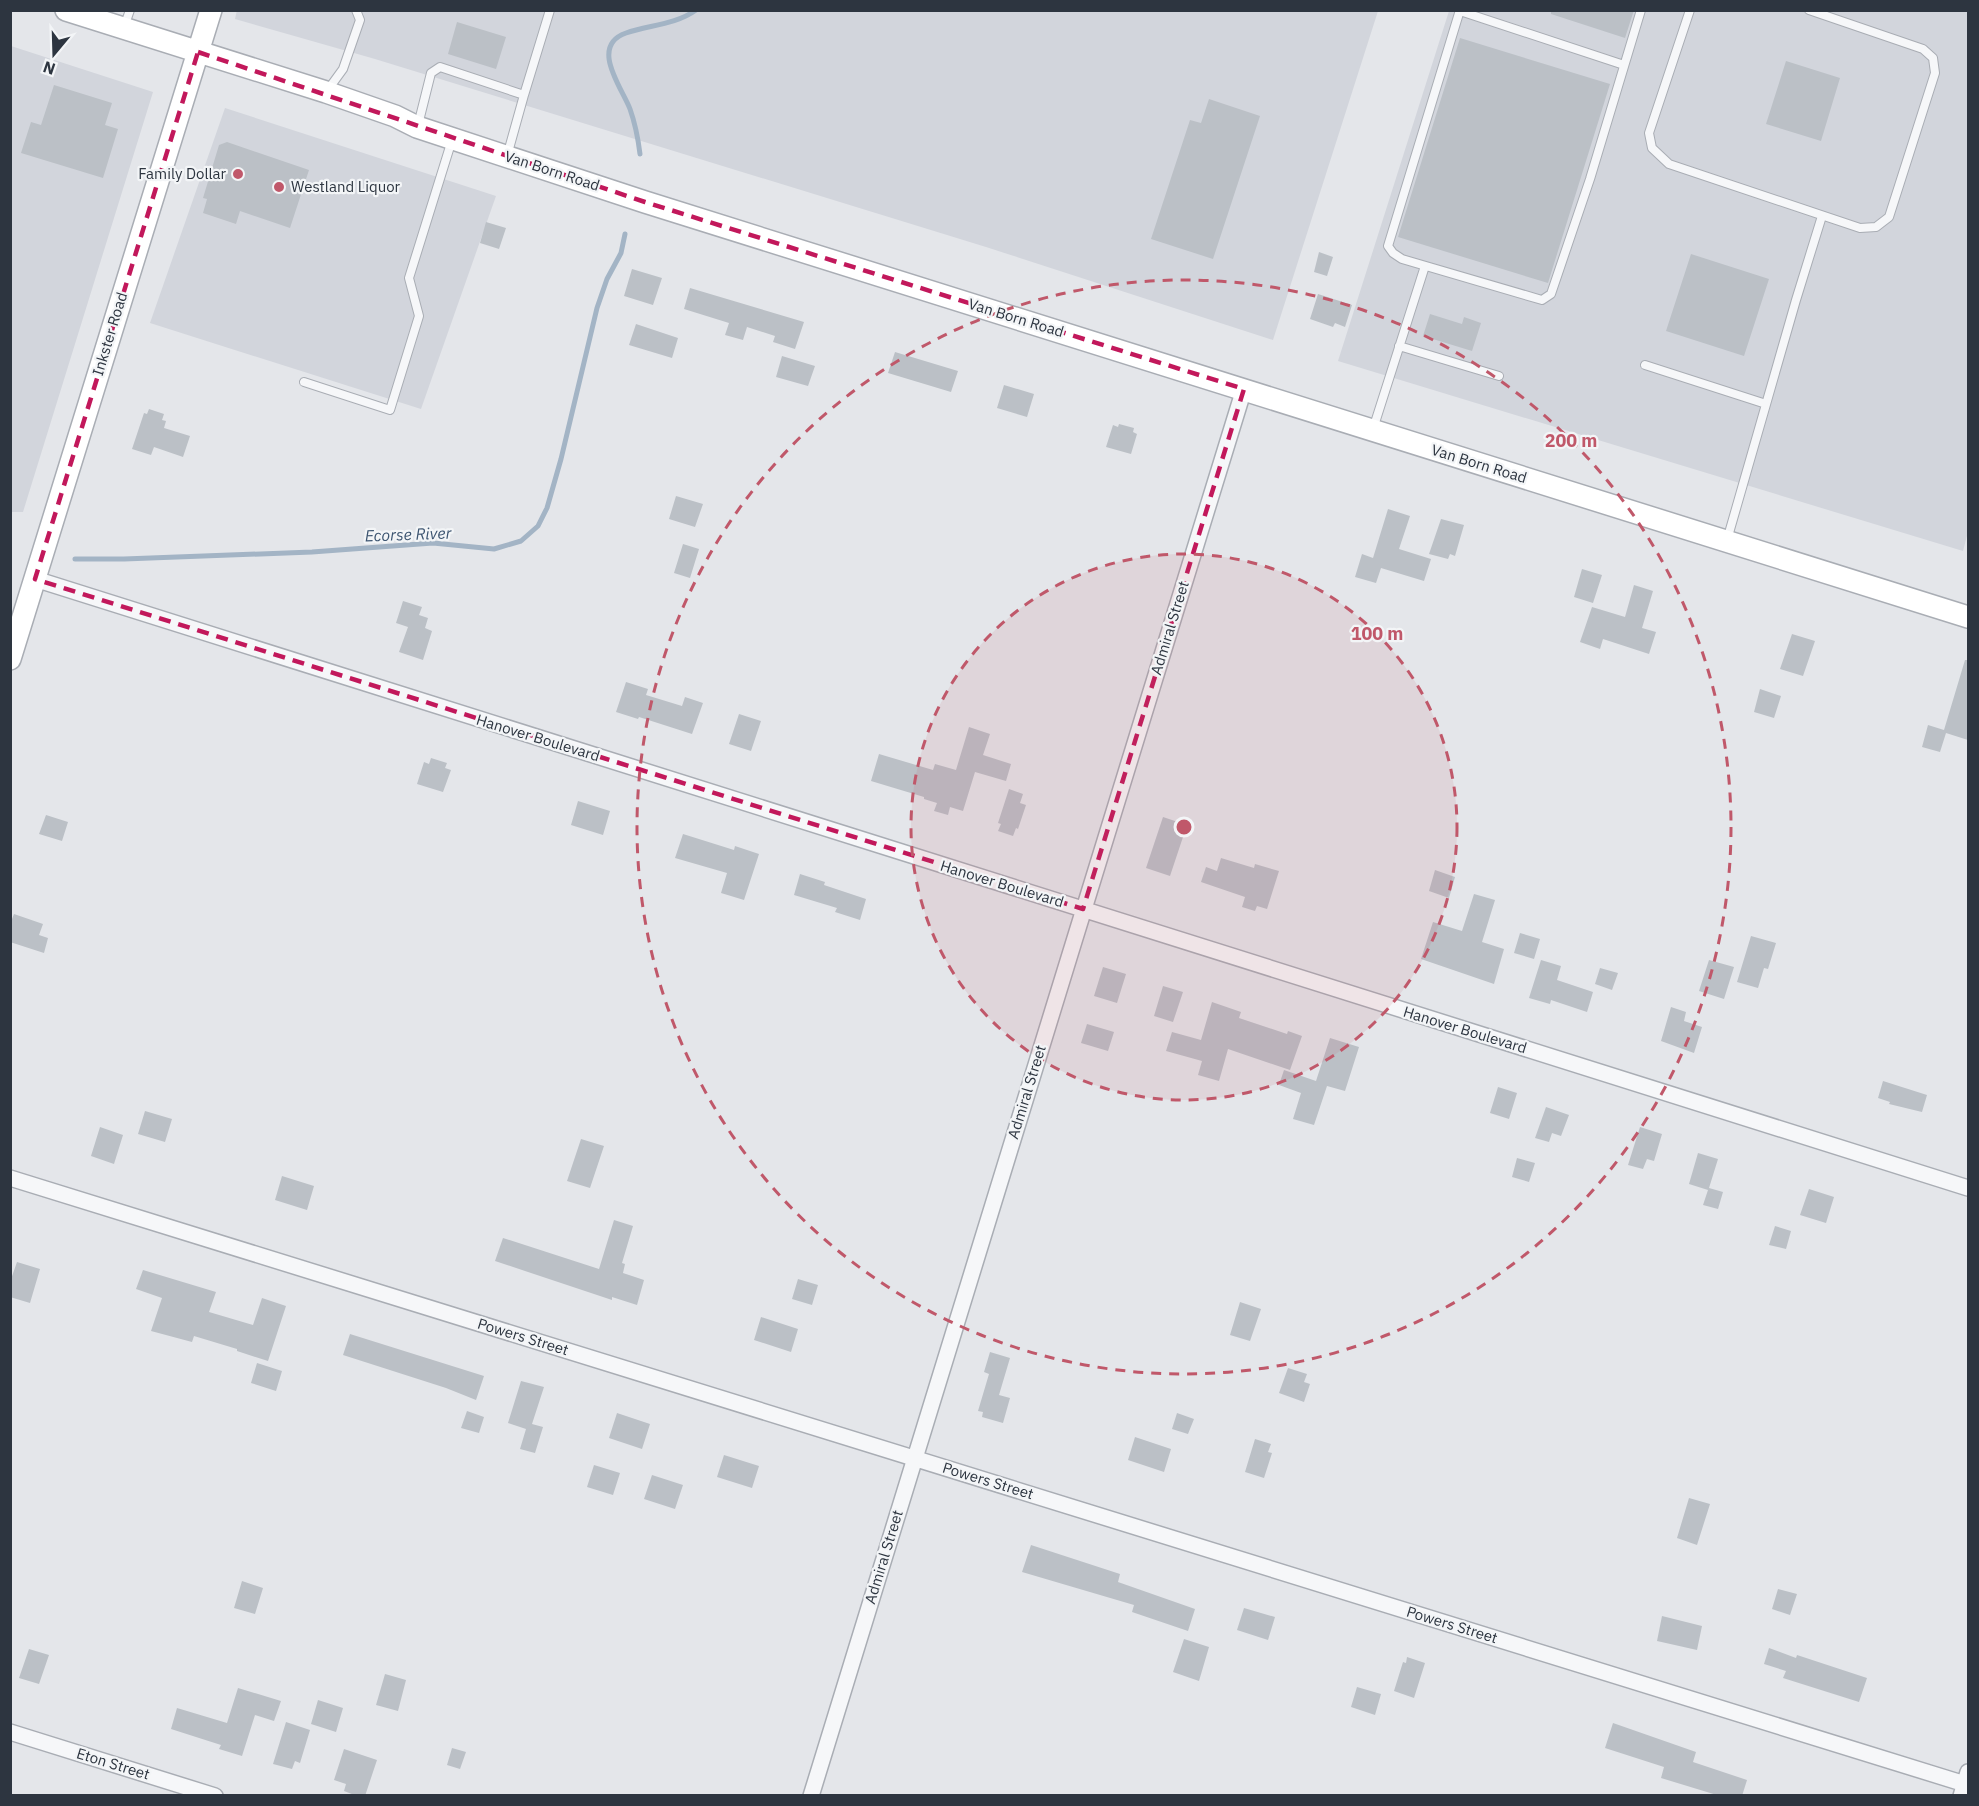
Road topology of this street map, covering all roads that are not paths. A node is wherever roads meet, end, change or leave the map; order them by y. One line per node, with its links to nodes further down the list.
1 (66, 10): 9 (main road, Van Born Road)
2 (211, 10): 10 (main road, Inkster Road)
3 (356, 10): 12 (lane)
4 (550, 10): 13 (lane)
5 (1641, 10): 11 (lane)
6 (1690, 10): 17 (lane)
7 (1809, 10): 17 (lane)
8 (1460, 11): 11 (lane); 18 (lane)
9 (127, 20): 10 (main road, Van Born Road)
10 (198, 52): 12 (main road, Van Born Road); 27 (main road, Inkster Road)
11 (1624, 65): 18 (lane)
12 (326, 92): 14 (main road, Van Born Road)
13 (524, 95): 14 (lane); 16 (lane)
14 (417, 127): 15 (main road, Van Born Road)
15 (453, 139): 16 (main road, Van Born Road); 22 (lane)
16 (507, 156): 23 (main road, Van Born Road)
17 (1822, 216): 24 (lane)
18 (1425, 266): 19 (lane)
19 (1400, 345): 21 (lane); 25 (lane)
20 (1645, 365): 24 (lane)
21 (1499, 376)
22 (304, 382)
23 (1244, 389): 25 (main road, Van Born Road); 30 (street, Admiral Street)
24 (1766, 404): 26 (lane)
25 (1372, 431): 26 (main road, Van Born Road)
26 (1727, 542): 28 (main road, Van Born Road)
27 (35, 579): 29 (main road, Inkster Road); 30 (street, Hanover Boulevard)
28 (1968, 616)
29 (10, 659)
30 (1083, 909): 32 (street, Hanover Boulevard); 33 (street, Admiral Street)
31 (10, 1178): 33 (street, Powers Street)
32 (1968, 1188)
33 (915, 1458): 35 (street, Powers Street); 37 (street, Admiral Street)
34 (10, 1732): 36 (street, Eton Street)
35 (1965, 1784)
36 (215, 1796)
37 (811, 1796)

